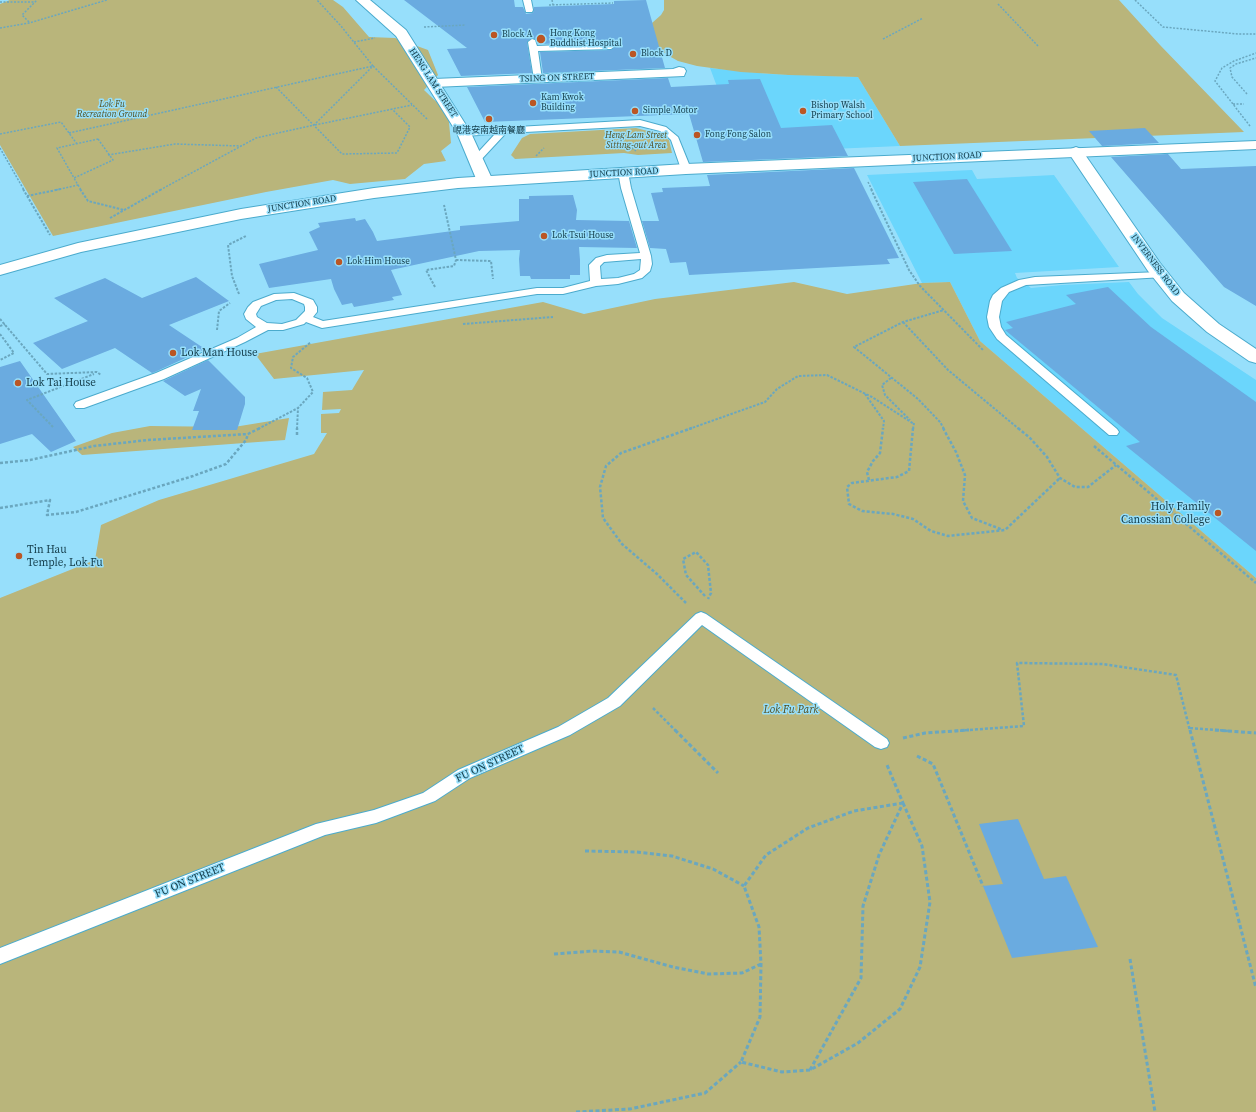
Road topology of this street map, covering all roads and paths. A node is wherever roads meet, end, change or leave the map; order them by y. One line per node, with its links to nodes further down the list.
1 (37, 0): 9 (path)
2 (106, 0): 16 (path)
3 (317, 0): 24 (path)
4 (362, 0): 33 (main road, HENG LAM STREET)
5 (527, 0): 14 (lane)
6 (552, 0): 13 (path)
7 (1136, 0): 20 (path)
8 (0, 2): 9 (path)
9 (35, 2): 16 (path)
10 (613, 3): 13 (path)
11 (998, 4): 26 (path)
12 (550, 5): 13 (path)
13 (553, 5)
14 (528, 10)
15 (923, 18): 22 (path)
16 (29, 22): 19 (path)
17 (466, 25): 18 (path)
18 (426, 27)
19 (0, 28)
20 (1256, 34)
21 (377, 38): 24 (path)
22 (883, 39)
23 (532, 40): 27 (lane)
24 (354, 42): 30 (path)
25 (610, 46): 27 (lane)
26 (1038, 46)
27 (534, 49): 32 (lane)
28 (1256, 53): 36 (path)
29 (1256, 58): 35 (path)
30 (373, 66): 34 (path); 38 (path); 41 (path)
31 (679, 71): 32 (main road, TSING ON STREET)
32 (538, 79): 33 (main road, TSING ON STREET)
33 (434, 83): 45 (main road, HENG LAM STREET)
34 (276, 87): 41 (path); 44 (path)
35 (1247, 94)
36 (1233, 104): 37 (path); 42 (path)
37 (1244, 104)
38 (412, 105): 39 (path); 40 (path)
39 (392, 109): 41 (path); 41 (path)
40 (430, 121)
41 (314, 125): 49 (path)
42 (1251, 128)
43 (503, 131): 45 (lane); 53 (lane); 54 (lane)
44 (69, 133): 46 (path); 47 (path)
45 (464, 133): 53 (main road, HENG LAM STREET)
46 (0, 134)
47 (76, 144): 52 (path); 57 (path)
48 (1256, 145): 51 (main road, JUNCTION ROAD)
49 (242, 146): 52 (path); 62 (path)
50 (0, 148): 60 (path)
51 (1076, 152): 54 (main road, JUNCTION ROAD); 69 (main road, INVERNESS ROAD)
52 (108, 155): 57 (path)
53 (476, 160): 58 (main road, HENG LAM STREET)
54 (686, 169): 55 (main road, JUNCTION ROAD)
55 (622, 172): 58 (main road, JUNCTION ROAD); 66 (lane)
56 (865, 176): 68 (path)
57 (74, 178): 59 (path)
58 (485, 181): 67 (main road, JUNCTION ROAD)
59 (78, 185): 60 (path); 62 (path)
60 (27, 196): 65 (path)
61 (444, 203): 71 (path)
62 (124, 210): 63 (path)
63 (110, 218)
64 (252, 233): 72 (path)
65 (52, 238)
66 (646, 256): 70 (lane); 70 (lane)
67 (0, 270)
68 (909, 270)
69 (1160, 275): 82 (main road, INVERNESS ROAD); 92 (lane)
70 (596, 283): 74 (lane)
71 (438, 292)
72 (240, 296)
73 (944, 310): 76 (path)
74 (306, 318): 79 (lane); 79 (lane)
75 (0, 319): 77 (path)
76 (903, 322): 85 (path); 97 (path)
77 (5, 324): 78 (path); 84 (path)
78 (0, 326)
79 (266, 326): 86 (lane)
80 (0, 334): 83 (path)
81 (313, 340): 89 (path)
82 (1256, 357)
83 (0, 360)
84 (97, 372): 86 (path); 91 (path)
85 (891, 378): 90 (path); 100 (path)
86 (120, 390): 88 (lane)
87 (865, 393): 90 (path); 98 (path); 102 (path)
88 (80, 405)
89 (298, 408): 93 (path); 94 (path)
90 (914, 424): 98 (path)
91 (53, 426)
92 (1113, 432)
93 (248, 434): 95 (path); 99 (path)
94 (297, 435)
95 (0, 463)
96 (1116, 465): 97 (path)
97 (1060, 478): 100 (path)
98 (869, 480): 100 (path)
99 (0, 508)
100 (1005, 530)
101 (708, 599): 101 (path); 102 (path)
102 (701, 617): 106 (lane); 114 (lane, FU ON STREET)
103 (653, 708): 108 (path)
104 (1190, 728): 105 (path); 106 (path); 117 (path)
105 (1256, 732)
106 (881, 743): 109 (path)
107 (918, 756): 112 (path)
108 (718, 773)
109 (903, 803): 111 (path); 119 (path); 119 (path)
110 (585, 851): 111 (path)
111 (744, 886): 116 (path)
112 (983, 886)
113 (554, 954): 116 (path)
114 (0, 956)
115 (1130, 959): 121 (path)
116 (761, 964): 118 (path)
117 (1256, 988)
118 (741, 1062): 119 (path); 120 (path)
119 (810, 1070)
120 (576, 1112)
121 (1156, 1112)

